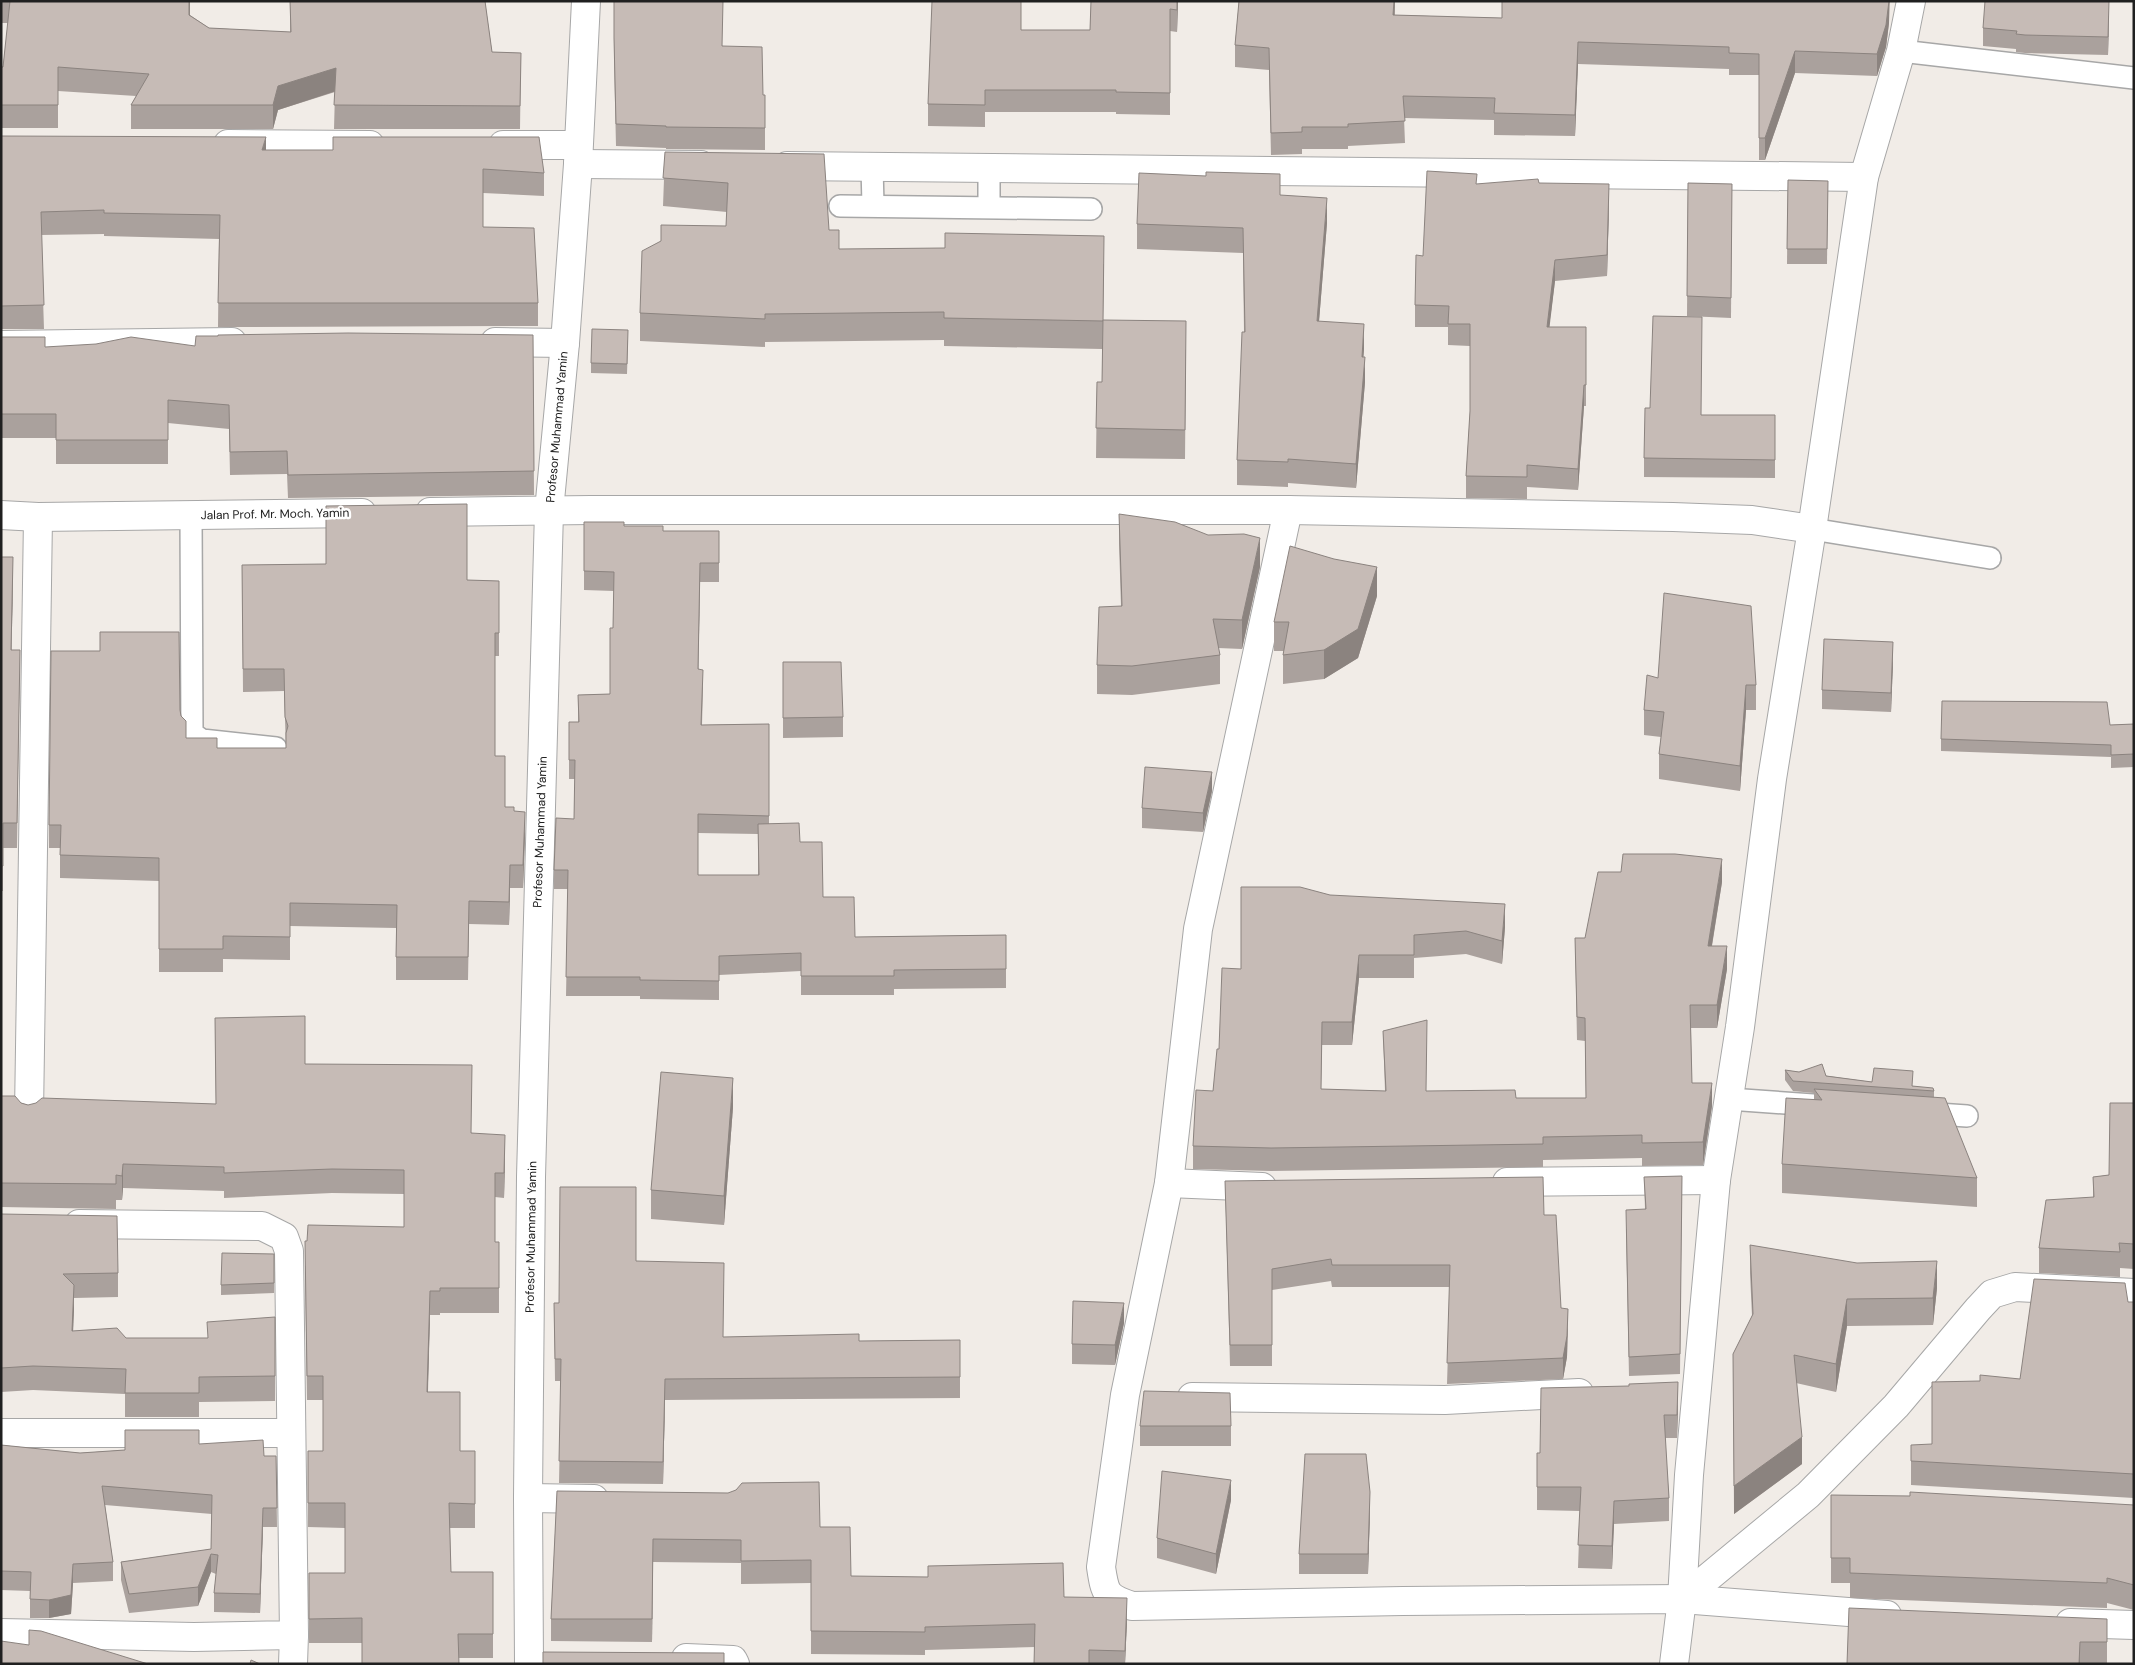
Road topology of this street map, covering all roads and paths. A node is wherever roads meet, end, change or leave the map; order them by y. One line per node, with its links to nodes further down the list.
1 (586, 1): 8 (street, Profesor Muhammad Yamin)
2 (1911, 1): 3 (street)
3 (1901, 51): 4 (lane); 13 (street)
4 (2134, 78)
5 (200, 144): 6 (street)
6 (399, 145)
7 (479, 145): 8 (street)
8 (578, 154): 9 (street); 20 (street, Profesor Muhammad Yamin)
9 (724, 165)
10 (764, 166): 11 (street)
11 (872, 167): 12 (street); 14 (lane)
12 (989, 168): 13 (street); 16 (lane)
13 (1864, 177): 27 (street)
14 (873, 205): 15 (lane); 16 (lane)
15 (840, 206)
16 (989, 207): 17 (lane)
17 (1091, 209)
18 (259, 342): 21 (street)
19 (466, 342): 20 (street)
20 (565, 343): 23 (street, Profesor Muhammad Yamin)
21 (1, 345)
22 (1288, 510): 23 (street, Jalan Prof. Mr. Moch. Yamin); 27 (street, Jalan Prof. Mr. Moch. Yamin); 36 (street)
23 (549, 511): 25 (street, Jalan Prof. Mr. Moch. Yamin); 49 (street, Profesor Muhammad Yamin)
24 (1, 515): 26 (street, Jalan Prof. Mr. Moch. Yamin)
25 (191, 515): 26 (street, Jalan Prof. Mr. Moch. Yamin); 29 (lane)
26 (38, 517): 33 (street)
27 (1812, 529): 28 (lane); 30 (street)
28 (1990, 558)
29 (276, 748)
30 (1729, 1099): 31 (lane); 35 (street)
31 (1838, 1107)
32 (1907, 1111): 34 (lane)
33 (28, 1114)
34 (1966, 1116)
35 (1716, 1180): 37 (street); 41 (street)
36 (1168, 1183): 38 (street); 44 (street)
37 (1479, 1183)
38 (1288, 1186)
39 (50, 1223): 46 (street)
40 (2134, 1293): 47 (street)
41 (1697, 1389): 42 (street); 51 (street)
42 (1668, 1390)
43 (1600, 1393): 44 (street)
44 (1147, 1396): 51 (street)
45 (1, 1433): 46 (street)
46 (290, 1433): 56 (street)
47 (1808, 1495): 48 (street); 51 (street)
48 (1838, 1497)
49 (528, 1498): 50 (street); 59 (street, Profesor Muhammad Yamin)
50 (618, 1499)
51 (1682, 1599): 52 (street); 62 (street)
52 (1916, 1617)
53 (2043, 1622): 54 (street)
54 (2134, 1625)
55 (1, 1633): 56 (street)
56 (294, 1635): 60 (street)
57 (558, 1657): 59 (street)
58 (664, 1658): 61 (street)
59 (530, 1660)
60 (293, 1664)
61 (734, 1664)
62 (1674, 1664)

